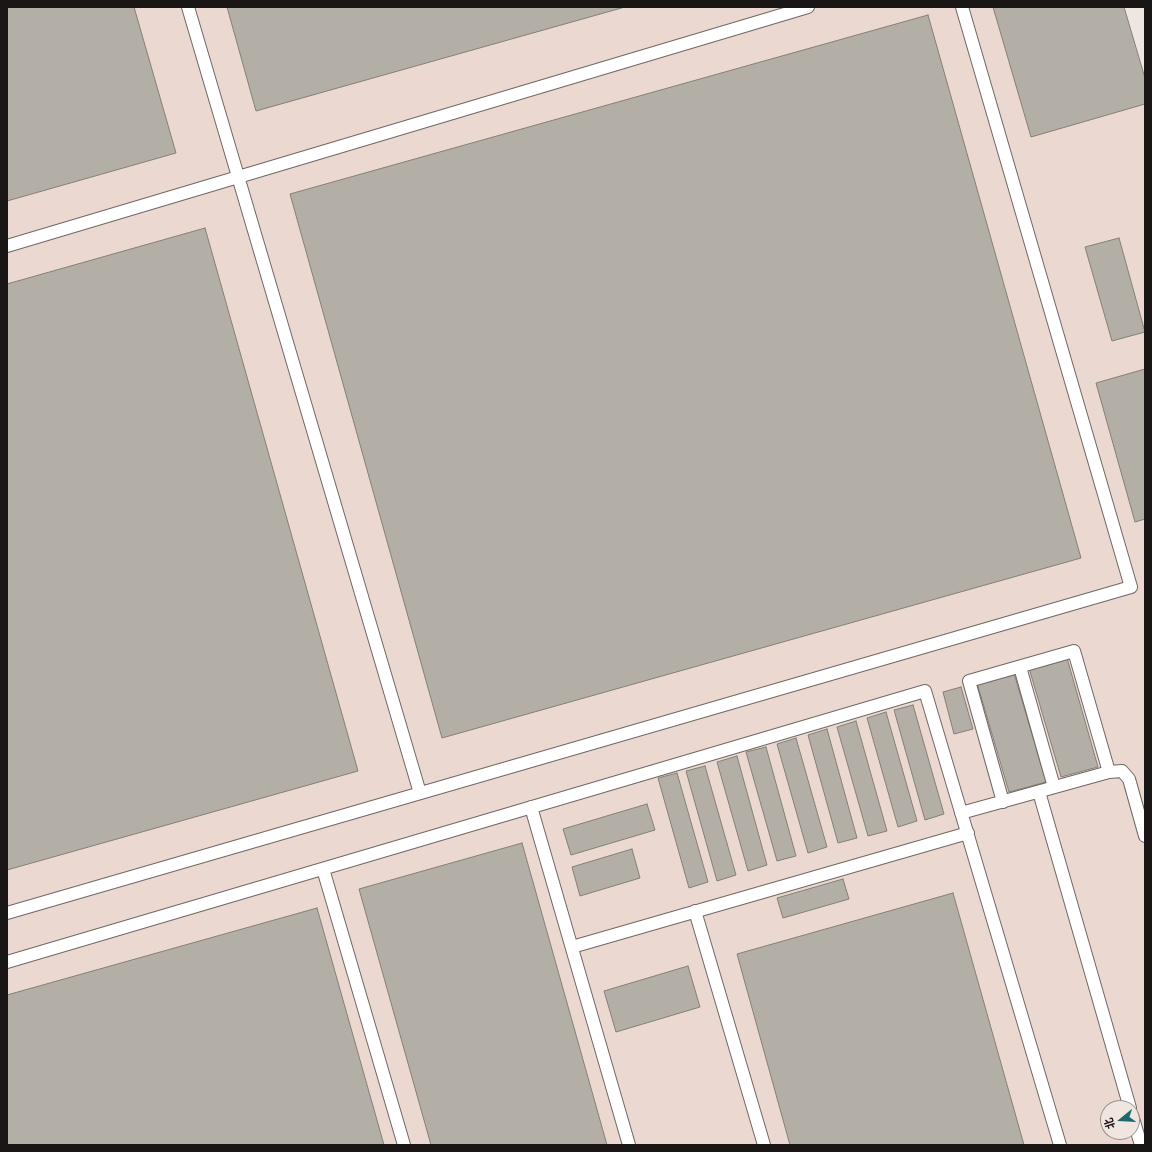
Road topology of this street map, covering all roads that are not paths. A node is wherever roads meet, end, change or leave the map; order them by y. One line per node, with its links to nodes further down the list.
1 (188, 7): 4 (lane)
2 (808, 7): 4 (lane)
3 (962, 7): 10 (lane)
4 (238, 177): 5 (lane); 10 (lane)
5 (7, 246)
6 (1020, 667): 7 (lane); 8 (lane); 11 (lane)
7 (1109, 772): 8 (lane); 15 (lane)
8 (1054, 787): 9 (lane)
9 (1039, 792): 11 (lane); 21 (lane)
10 (420, 794): 18 (lane)
11 (1003, 802): 13 (lane)
12 (532, 807): 13 (lane); 16 (lane); 19 (lane)
13 (962, 813): 14 (lane)
14 (968, 833): 17 (lane); 25 (lane)
15 (1145, 836)
16 (323, 869): 20 (lane); 22 (lane)
17 (695, 911): 19 (lane); 24 (lane)
18 (7, 913)
19 (572, 947): 23 (lane)
20 (7, 962)
21 (1128, 1100)
22 (404, 1145)
23 (629, 1145)
24 (764, 1145)
25 (1060, 1145)

